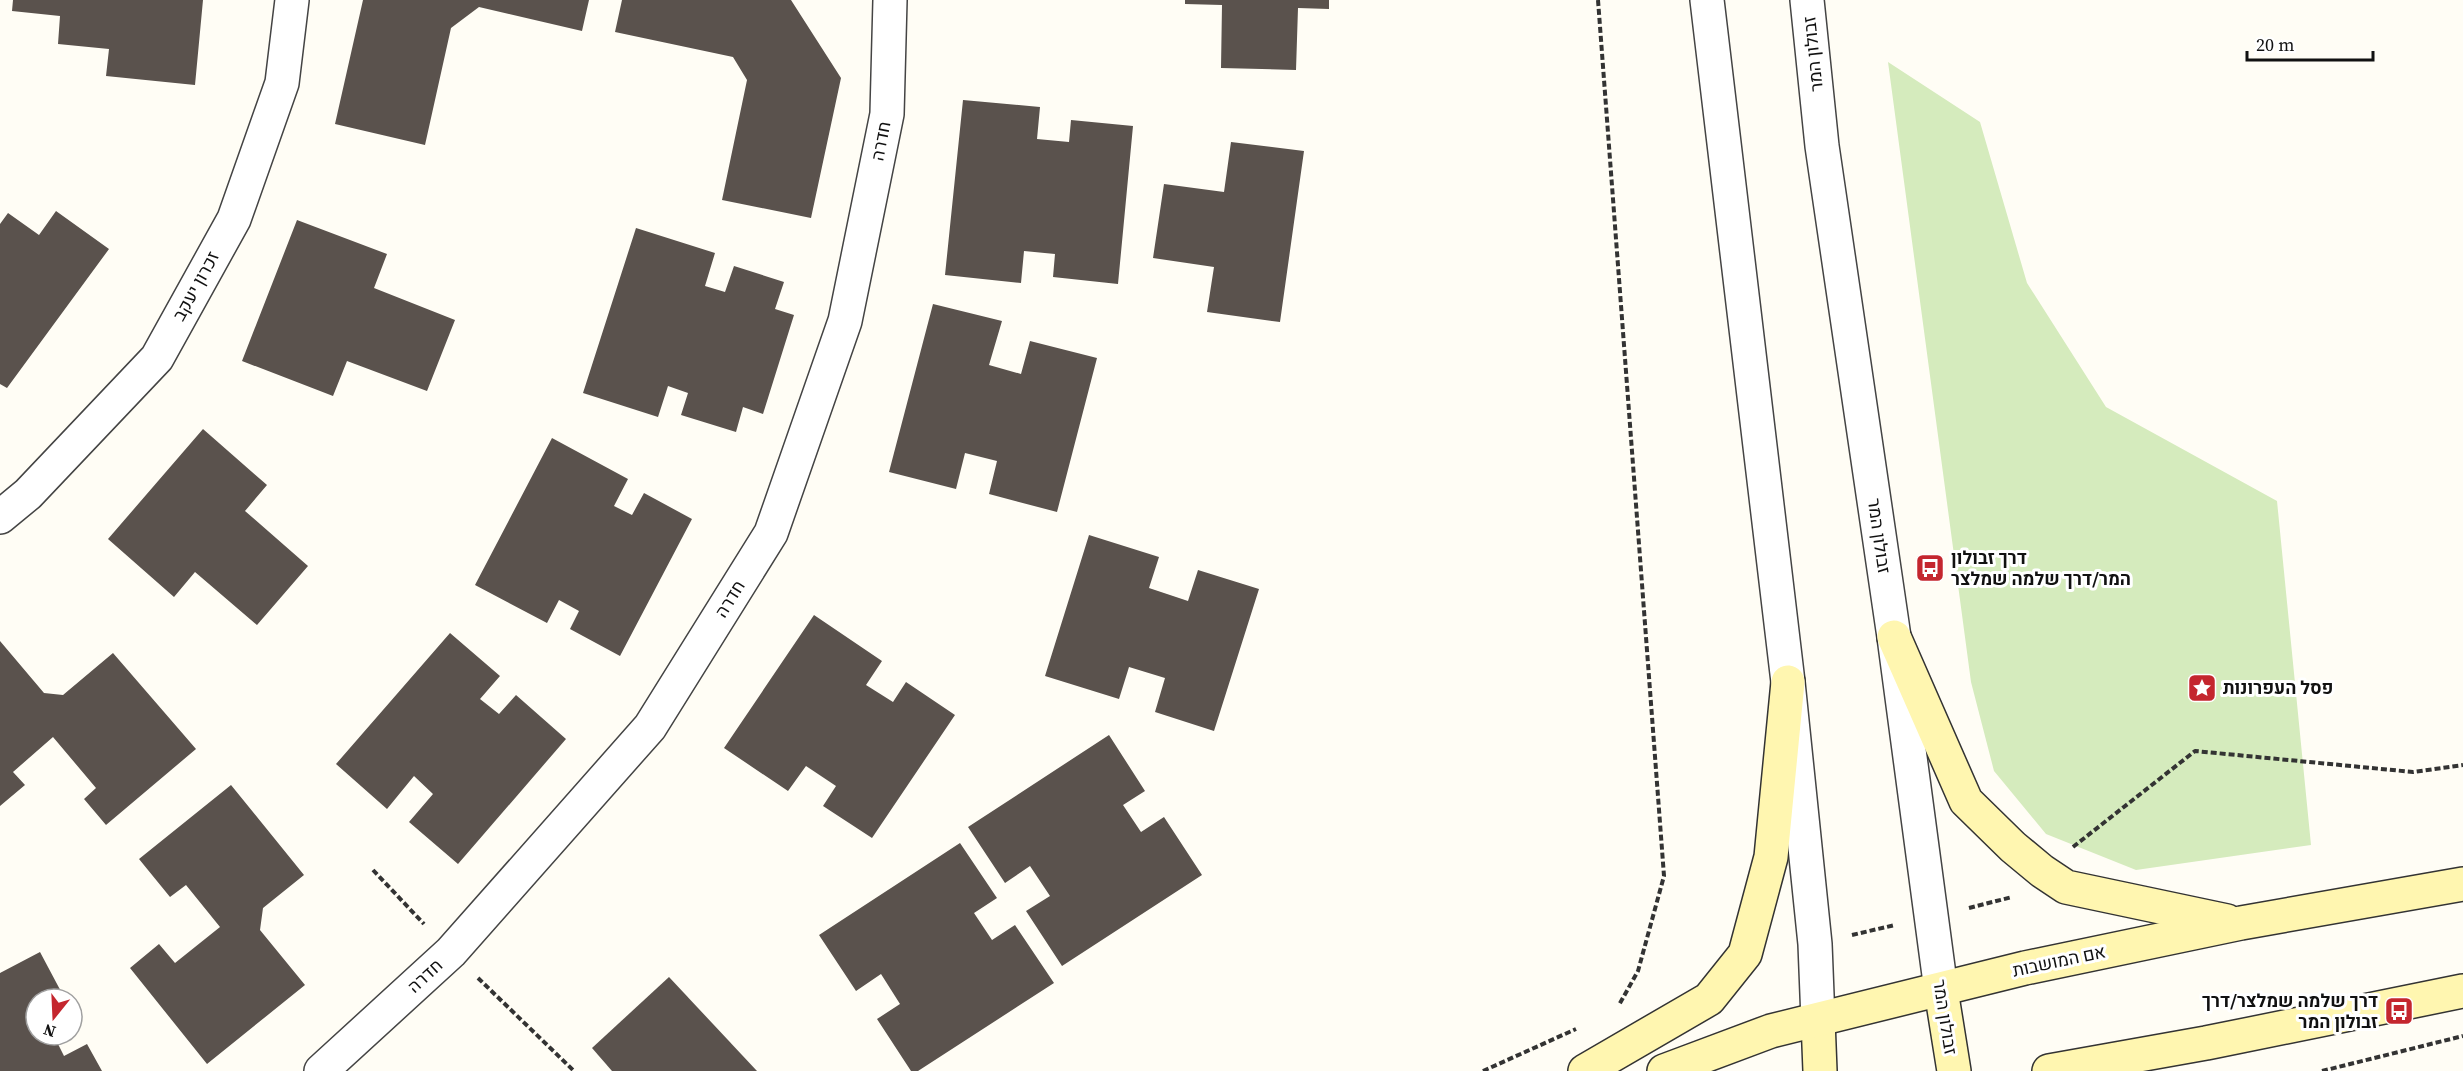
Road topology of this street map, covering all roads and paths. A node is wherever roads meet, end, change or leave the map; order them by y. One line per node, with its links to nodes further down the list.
1 (292, 0): 6 (street, זכרון יעקב)
2 (890, 0): 21 (street, חדרה)
3 (1598, 0): 17 (path)
4 (1707, 0): 8 (street)
5 (1807, 0): 7 (street, זבולון המר)
6 (0, 517)
7 (1894, 637): 10 (main road); 12 (street, זבולון המר)
8 (1788, 682): 14 (street); 22 (main road)
9 (2463, 765): 10 (path)
10 (2042, 871): 12 (path); 13 (main road)
11 (2463, 884): 13 (main road, אם המושבות)
12 (1930, 917): 14 (path); 15 (street, זבולון המר)
13 (2241, 923): 15 (main road, אם המושבות)
14 (1815, 944): 18 (street)
15 (1941, 990): 18 (main road, אם המושבות); 25 (main road, זבולון המר)
16 (2463, 991): 20 (main road)
17 (1616, 1010)
18 (1818, 1020): 23 (main road, אם המושבות); 24 (main road)
19 (2463, 1036): 28 (path)
20 (2206, 1043): 26 (main road); 27 (main road)
21 (321, 1071)
22 (1585, 1071)
23 (1664, 1071)
24 (1821, 1071)
25 (1954, 1071)
26 (2049, 1071)
27 (2180, 1071)
28 (2322, 1071)

